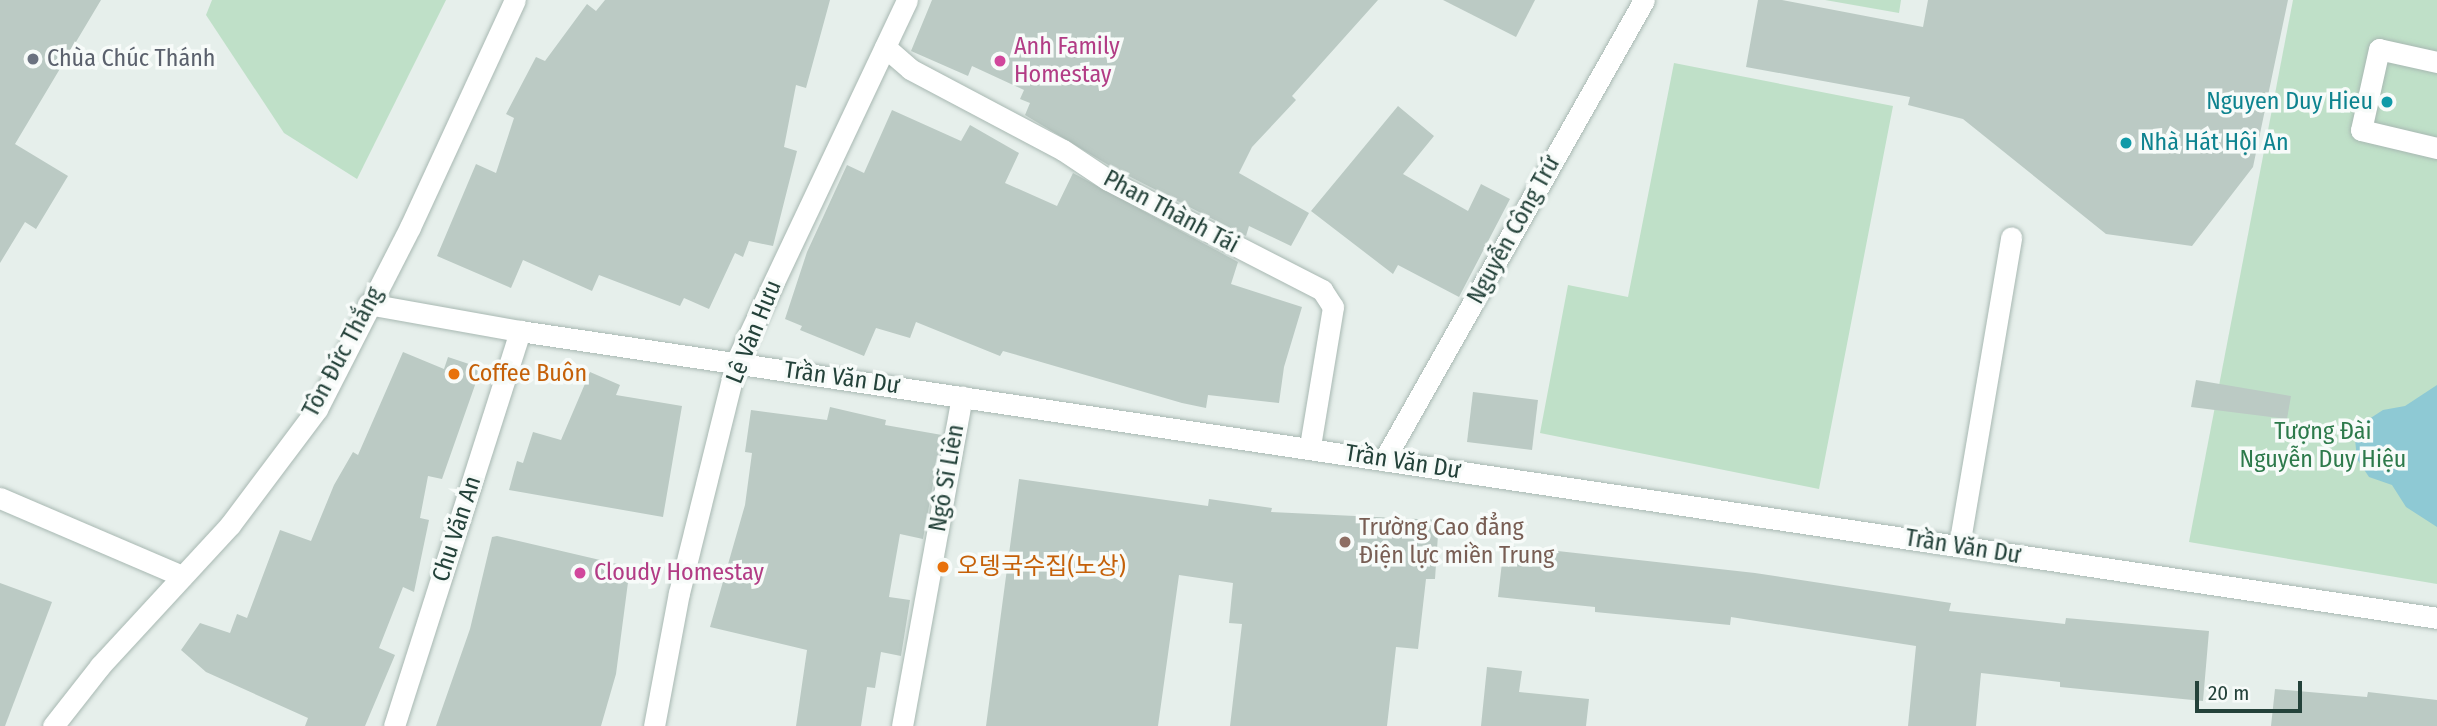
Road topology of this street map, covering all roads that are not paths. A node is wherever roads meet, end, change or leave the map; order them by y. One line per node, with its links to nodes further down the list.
1 (515, 0): 8 (street, Tôn Đức Thắng)
2 (907, 0): 4 (street, Lê Văn Hưu)
3 (1644, 0): 13 (street, Nguyễn Công Trứ)
4 (885, 47): 10 (street, Lê Văn Hưu); 12 (street, Phan Thành Tái)
5 (2437, 62): 6 (street)
6 (2437, 148)
7 (2011, 237): 15 (street)
8 (368, 304): 9 (street, Trần Văn Dư); 16 (street, Tôn Đức Thắng)
9 (520, 331): 10 (street, Trần Văn Dư); 19 (street, Chu Văn An)
10 (736, 362): 11 (street, Trần Văn Dư); 20 (street, Lê Văn Hưu)
11 (962, 396): 12 (street, Trần Văn Dư); 21 (street, Ngô Sĩ Liên)
12 (1310, 446): 13 (street, Trần Văn Dư)
13 (1384, 460): 15 (street, Trần Văn Dư)
14 (0, 498): 16 (street)
15 (1959, 546): 17 (street, Trần Văn Dư)
16 (182, 576): 18 (street, Tôn Đức Thắng)
17 (2437, 618)
18 (53, 726)
19 (394, 726)
20 (653, 726)
21 (902, 726)

